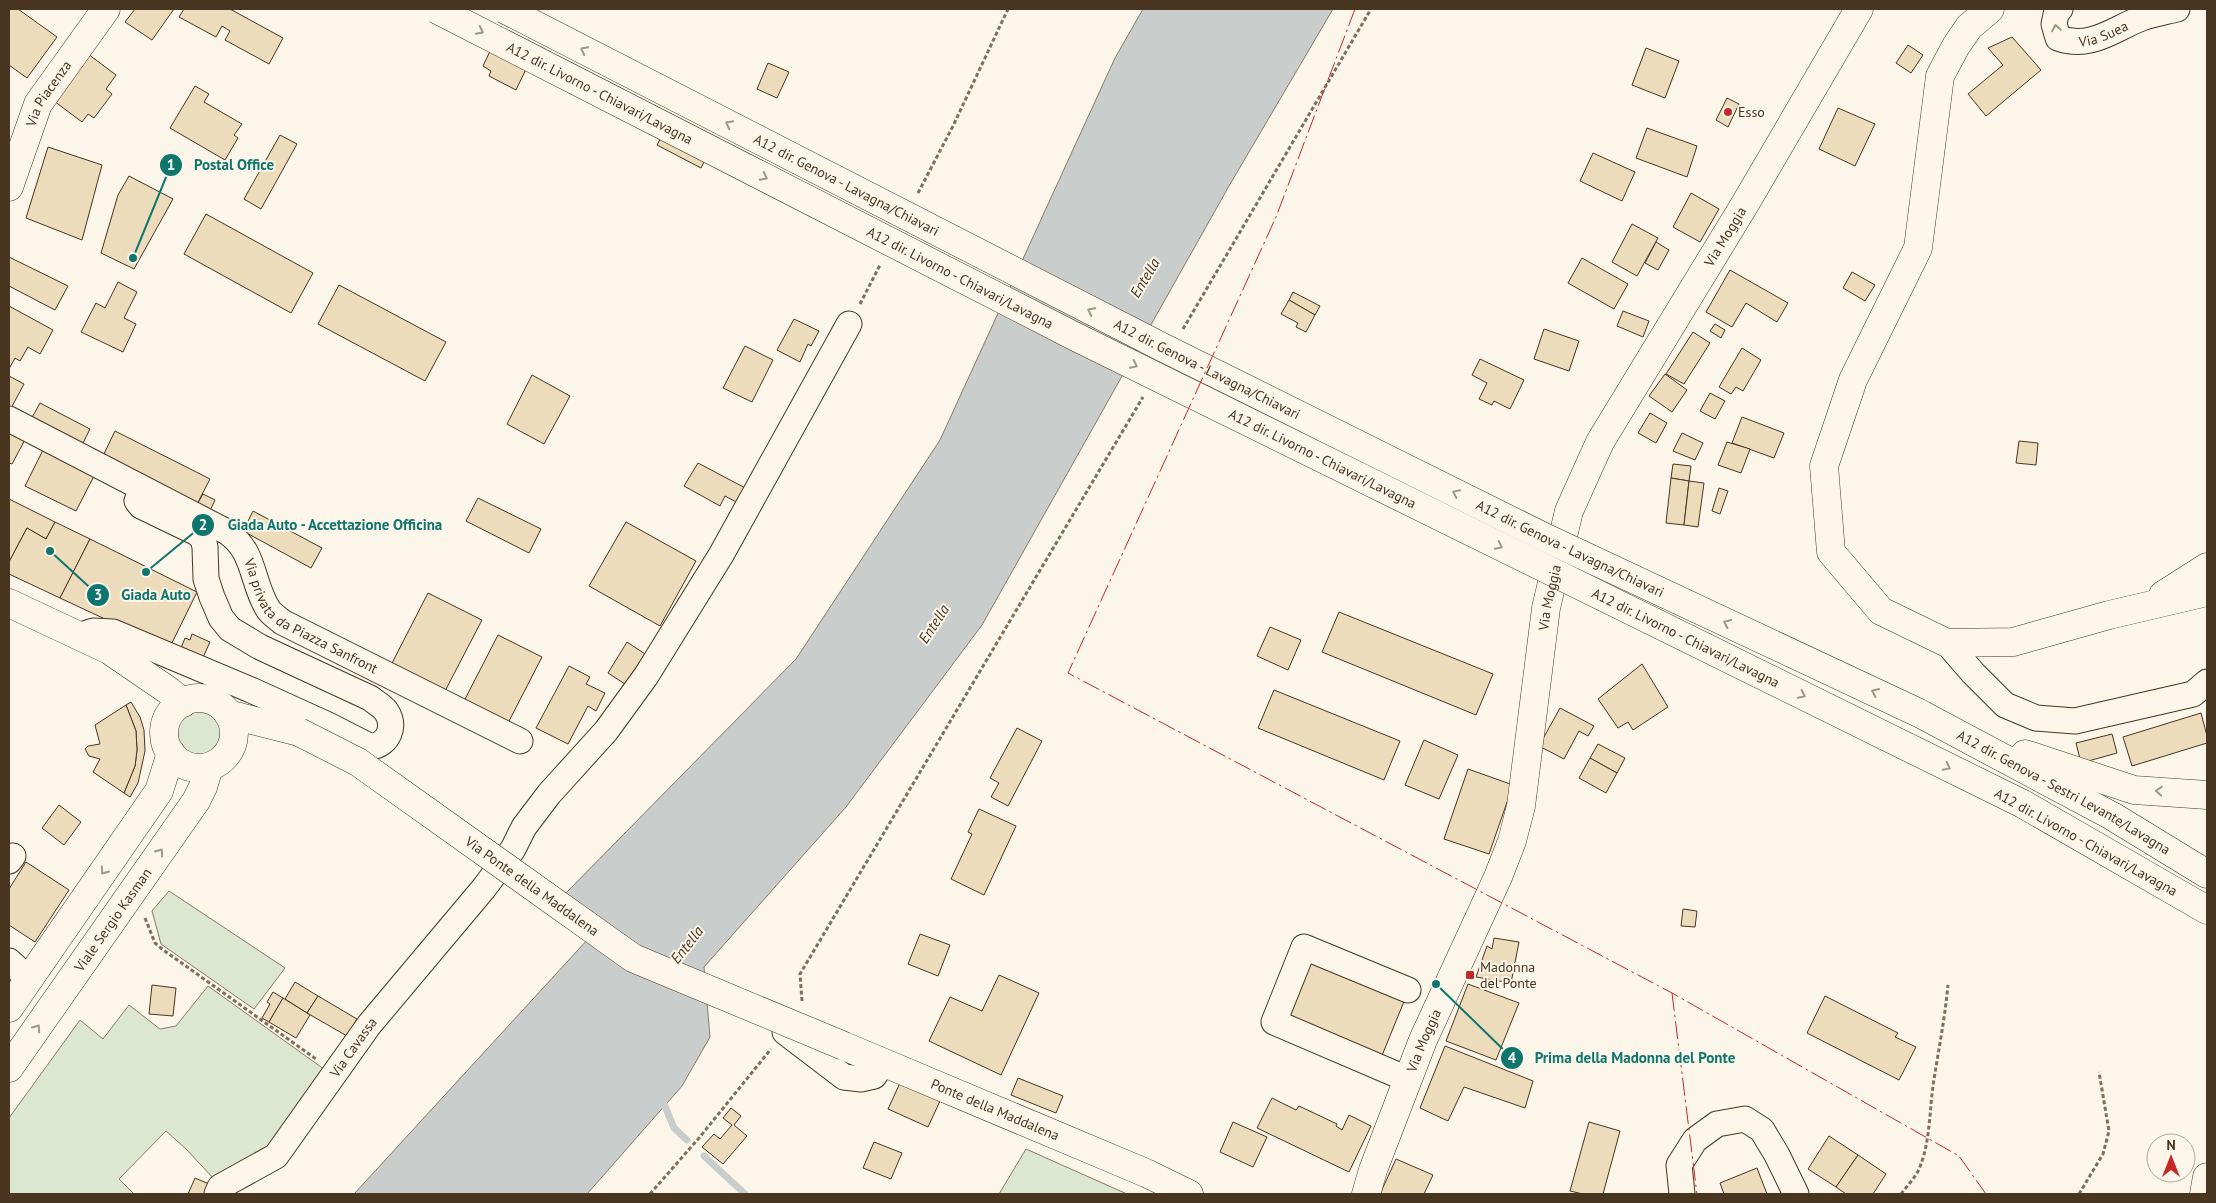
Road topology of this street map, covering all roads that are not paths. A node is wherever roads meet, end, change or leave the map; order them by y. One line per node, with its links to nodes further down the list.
1 (106, 9): 8 (main road, Via Piacenza)
2 (436, 9): 28 (main road, A12 dir. Livorno - Chiavari/Lavagna, one-way to 28, bridge)
3 (504, 9): 23 (main road, A12 dir. Genova - Lavagna/Chiavari, one-way to 3, bridge)
4 (1990, 9): 19 (main road)
5 (2060, 9): 6 (street, Via Suea, one-way to 5)
6 (2177, 9)
7 (1860, 10): 40 (main road, Via Moggia)
8 (38, 104): 9 (main road); 10 (main road, Via Piacenza)
9 (9, 152)
10 (9, 188)
11 (849, 324): 44 (street, Via Cavassa)
12 (9, 419): 13 (street, Via privata da Piazza Sanfront)
13 (142, 489): 18 (street); 24 (street, Via privata da Piazza Sanfront)
14 (2207, 566): 17 (main road)
15 (2207, 592): 17 (main road)
16 (9, 603): 18 (main road)
17 (2147, 606): 19 (main road)
18 (78, 636): 21 (main road)
19 (1947, 643): 20 (street)
20 (2207, 682)
21 (183, 703): 22 (main road); 25 (main road)
22 (228, 714): 26 (main road); 37 (main road, Via Ponte della Maddalena, bridge)
23 (1927, 718): 27 (main road, one-way to 23); 29 (main road, A12 dir. Genova - Sestri Levante/Lavagna)
24 (520, 740)
25 (171, 754): 26 (main road); 33 (main road, one-way to 33)
26 (209, 767): 39 (main road, Viale Sergio Kasman, one-way to 26)
27 (2207, 795)
28 (2086, 839): 30 (main road, A12 dir. Livorno - Chiavari/Lavagna); 31 (main road)
29 (2207, 874)
30 (2207, 910)
31 (2207, 925)
32 (9, 961): 33 (street)
33 (29, 979): 35 (main road)
34 (1408, 990): 40 (street)
35 (9, 1008)
36 (785, 1032): 38 (street)
37 (844, 1046): 38 (main road, Ponte della Maddalena)
38 (883, 1063): 41 (main road, Ponte della Maddalena)
39 (9, 1068)
40 (1407, 1079): 43 (main road, Via Moggia)
41 (1146, 1173): 45 (main road, Ponte della Maddalena); 46 (main road, Ponte della Maddalena)
42 (2207, 1177): 50 (main road)
43 (1369, 1182): 47 (main road, Via Moggia)
44 (217, 1194)
45 (1189, 1194)
46 (1208, 1194)
47 (1350, 1194)
48 (1682, 1194): 49 (street)
49 (1796, 1194)
50 (2204, 1194)

